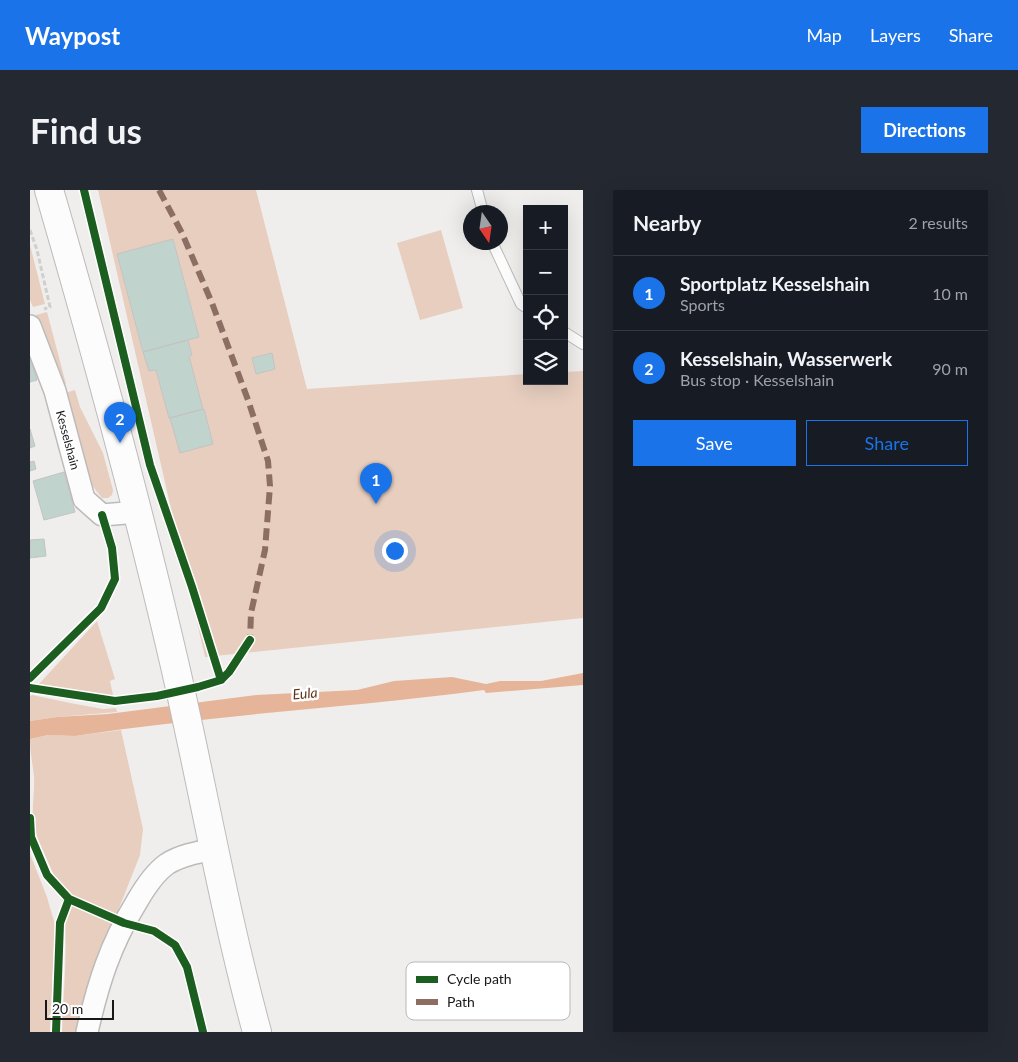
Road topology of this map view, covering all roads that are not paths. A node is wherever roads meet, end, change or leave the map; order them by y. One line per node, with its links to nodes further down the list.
1 (49, 190): 9 (main road)
2 (477, 190): 3 (lane)
3 (481, 205)
4 (496, 250): 5 (lane)
5 (523, 305)
6 (30, 326): 9 (street, Kesselshain)
7 (568, 335): 8 (lane)
8 (583, 344)
9 (138, 512): 10 (main road)
10 (214, 849): 11 (street); 12 (main road)
11 (87, 1032)
12 (256, 1032)

